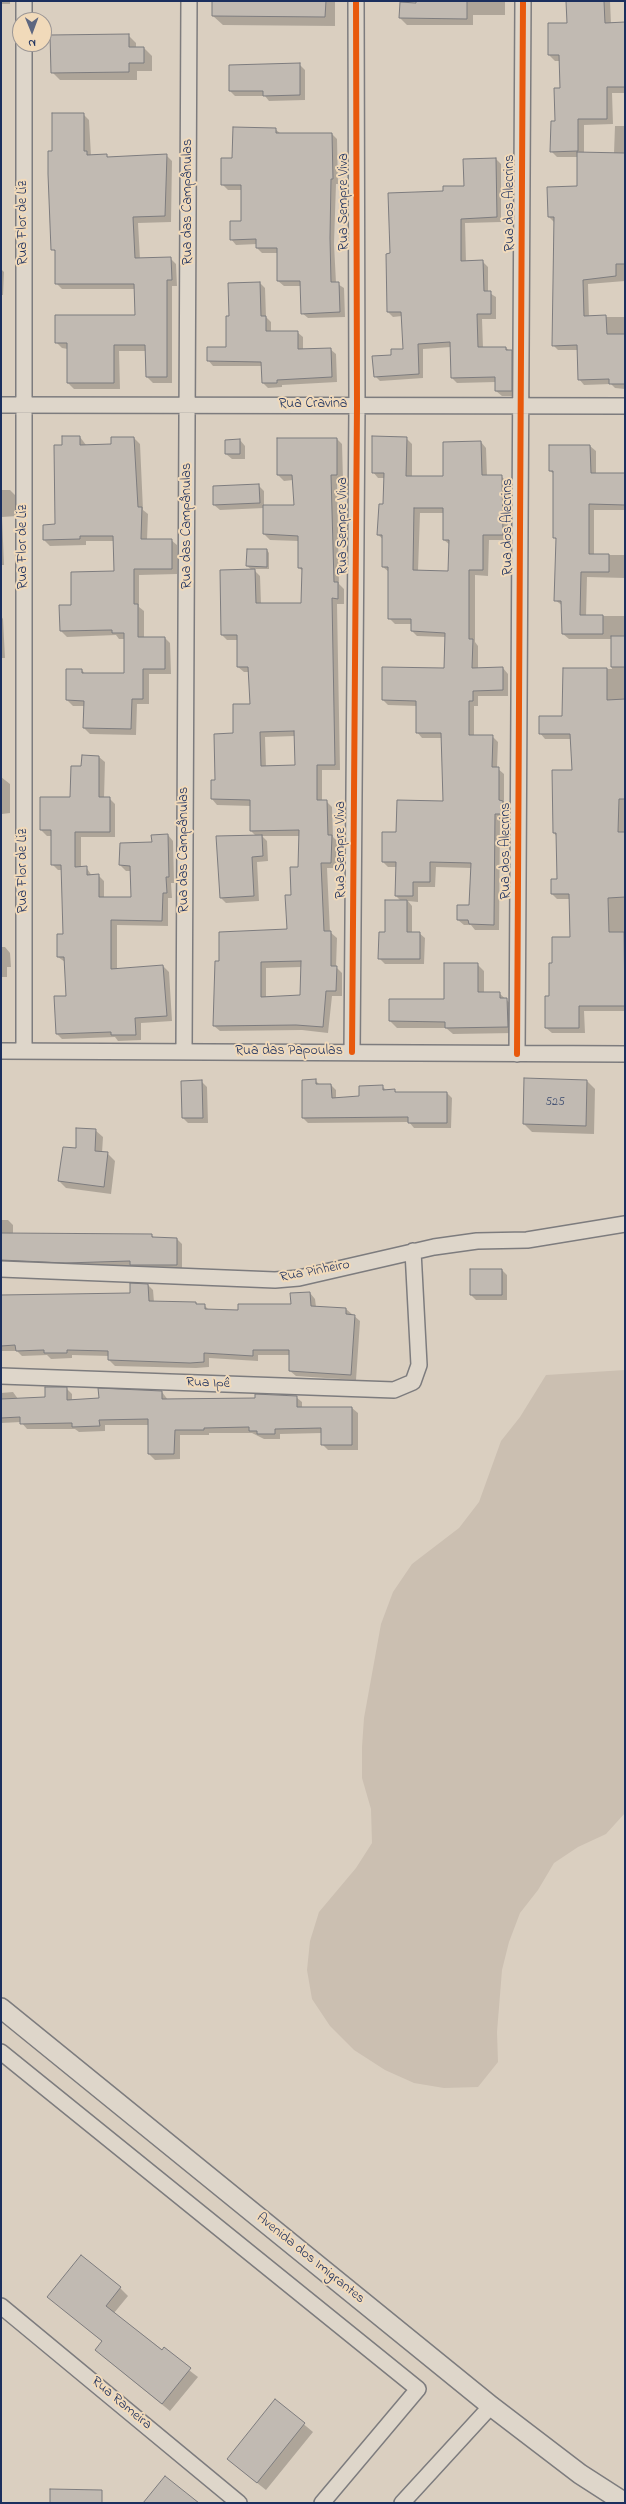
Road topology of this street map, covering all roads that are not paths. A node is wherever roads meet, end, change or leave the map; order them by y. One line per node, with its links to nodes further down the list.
1 (24, 1): 5 (street)
2 (189, 1): 11 (street, Rua das Campânulas)
3 (356, 1): 7 (street, Rua Sempre Viva)
4 (523, 1): 8 (street, Rua dos Alecrins)
5 (24, 12)
6 (24, 52): 10 (street, Rua Flor de Liz)
7 (357, 404): 8 (street, Rua Cravina); 11 (street, Rua Cravina); 16 (street, Rua Sempre Viva)
8 (522, 404): 12 (street, Rua Cravina); 17 (street, Rua dos Alecrins)
9 (1, 405): 10 (street, Rua Cravina)
10 (24, 405): 11 (street, Rua Cravina); 13 (street, Rua Flor de Liz)
11 (188, 406): 15 (street, Rua das Campânulas)
12 (625, 406)
13 (24, 1050): 14 (street, Rua das Papoulas); 15 (street, Rua das Papoulas)
14 (1, 1051)
15 (184, 1051): 16 (street, Rua das Papoulas)
16 (352, 1052): 17 (street, Rua das Papoulas)
17 (517, 1054): 18 (street, Rua das Papoulas)
18 (625, 1054)
19 (625, 1224): 20 (street, Rua Pinheiro)
20 (413, 1251): 21 (street, Rua Pinheiro); 22 (street, Rua Ipê)
21 (1, 1269)
22 (1, 1376)
23 (1, 2008): 26 (street, Avenida dos Imigrantes)
24 (1, 2052): 28 (street)
25 (1, 2306): 27 (street, Rua Rameira)
26 (491, 2406): 29 (street); 30 (street, Avenida dos Imigrantes)
27 (239, 2503)
28 (322, 2503)
29 (402, 2503)
30 (625, 2503)

